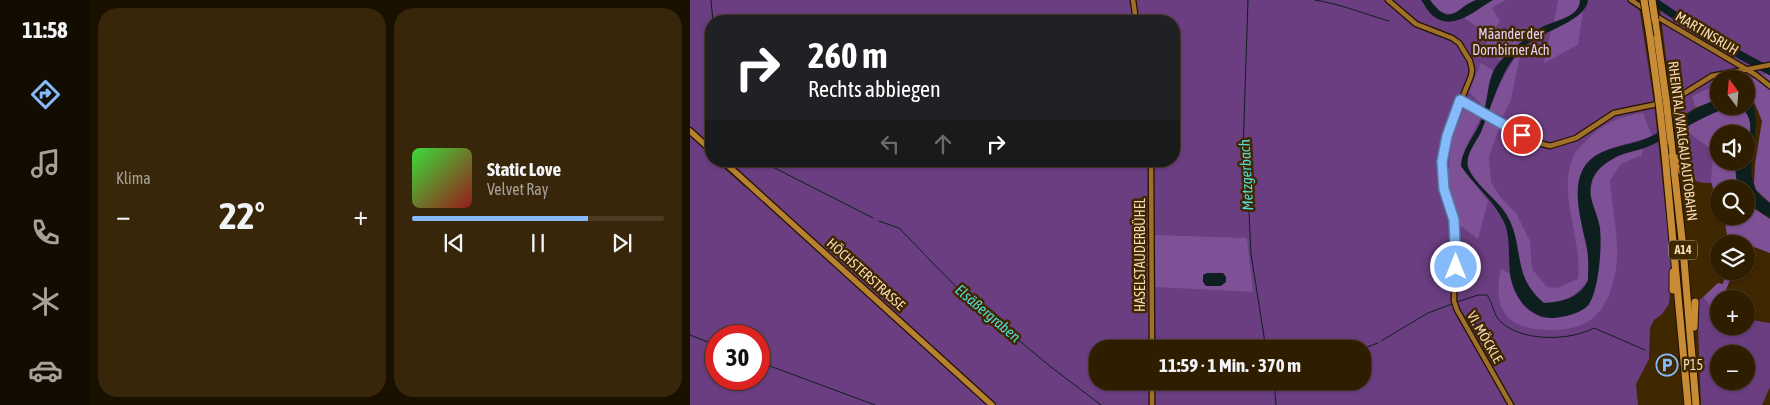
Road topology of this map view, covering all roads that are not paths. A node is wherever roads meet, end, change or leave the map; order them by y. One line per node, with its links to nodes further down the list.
1 (1133, 0): 6 (street)
2 (1388, 0): 11 (street, VI. MÖCKLE)
3 (1631, 0): 9 (street, MARTINSRUH)
4 (1644, 0): 7 (highway, RHEINTAL/WALGAU AUTOBAHN / A14, bridge)
5 (1652, 0): 7 (highway, RHEINTAL/WALGAU AUTOBAHN / A14, bridge)
6 (1135, 15)
7 (1653, 36): 12 (highway, RHEINTAL/WALGAU AUTOBAHN / A14)
8 (1769, 65): 9 (street)
9 (1747, 69): 10 (street, MARTINSRUH); 11 (street)
10 (1770, 86)
11 (1460, 100): 27 (street, VI. MÖCKLE)
12 (1662, 100): 15 (highway, RHEINTAL/WALGAU AUTOBAHN / A14, bridge); 15 (highway, RHEINTAL/WALGAU AUTOBAHN / A14, bridge)
13 (690, 131): 14 (main road)
14 (705, 145)
15 (1671, 153): 18 (highway); 19 (highway, RHEINTAL/WALGAU AUTOBAHN / A14); 23 (highway, RHEINTAL/WALGAU AUTOBAHN / A14)
16 (730, 167): 25 (main road, HÖCHSTERSTRASSE)
17 (1151, 167): 22 (street, HASELSTAUDERBÜHEL)
18 (1682, 172)
19 (1675, 249): 20 (highway); 28 (highway, RHEINTAL/WALGAU AUTOBAHN / A14)
20 (1672, 290)
21 (1695, 302): 23 (highway)
22 (1152, 340)
23 (1692, 347): 29 (highway, RHEINTAL/WALGAU AUTOBAHN / A14)
24 (1152, 390): 26 (street)
25 (992, 405)
26 (1152, 405)
27 (1511, 405)
28 (1688, 405)
29 (1696, 405)

